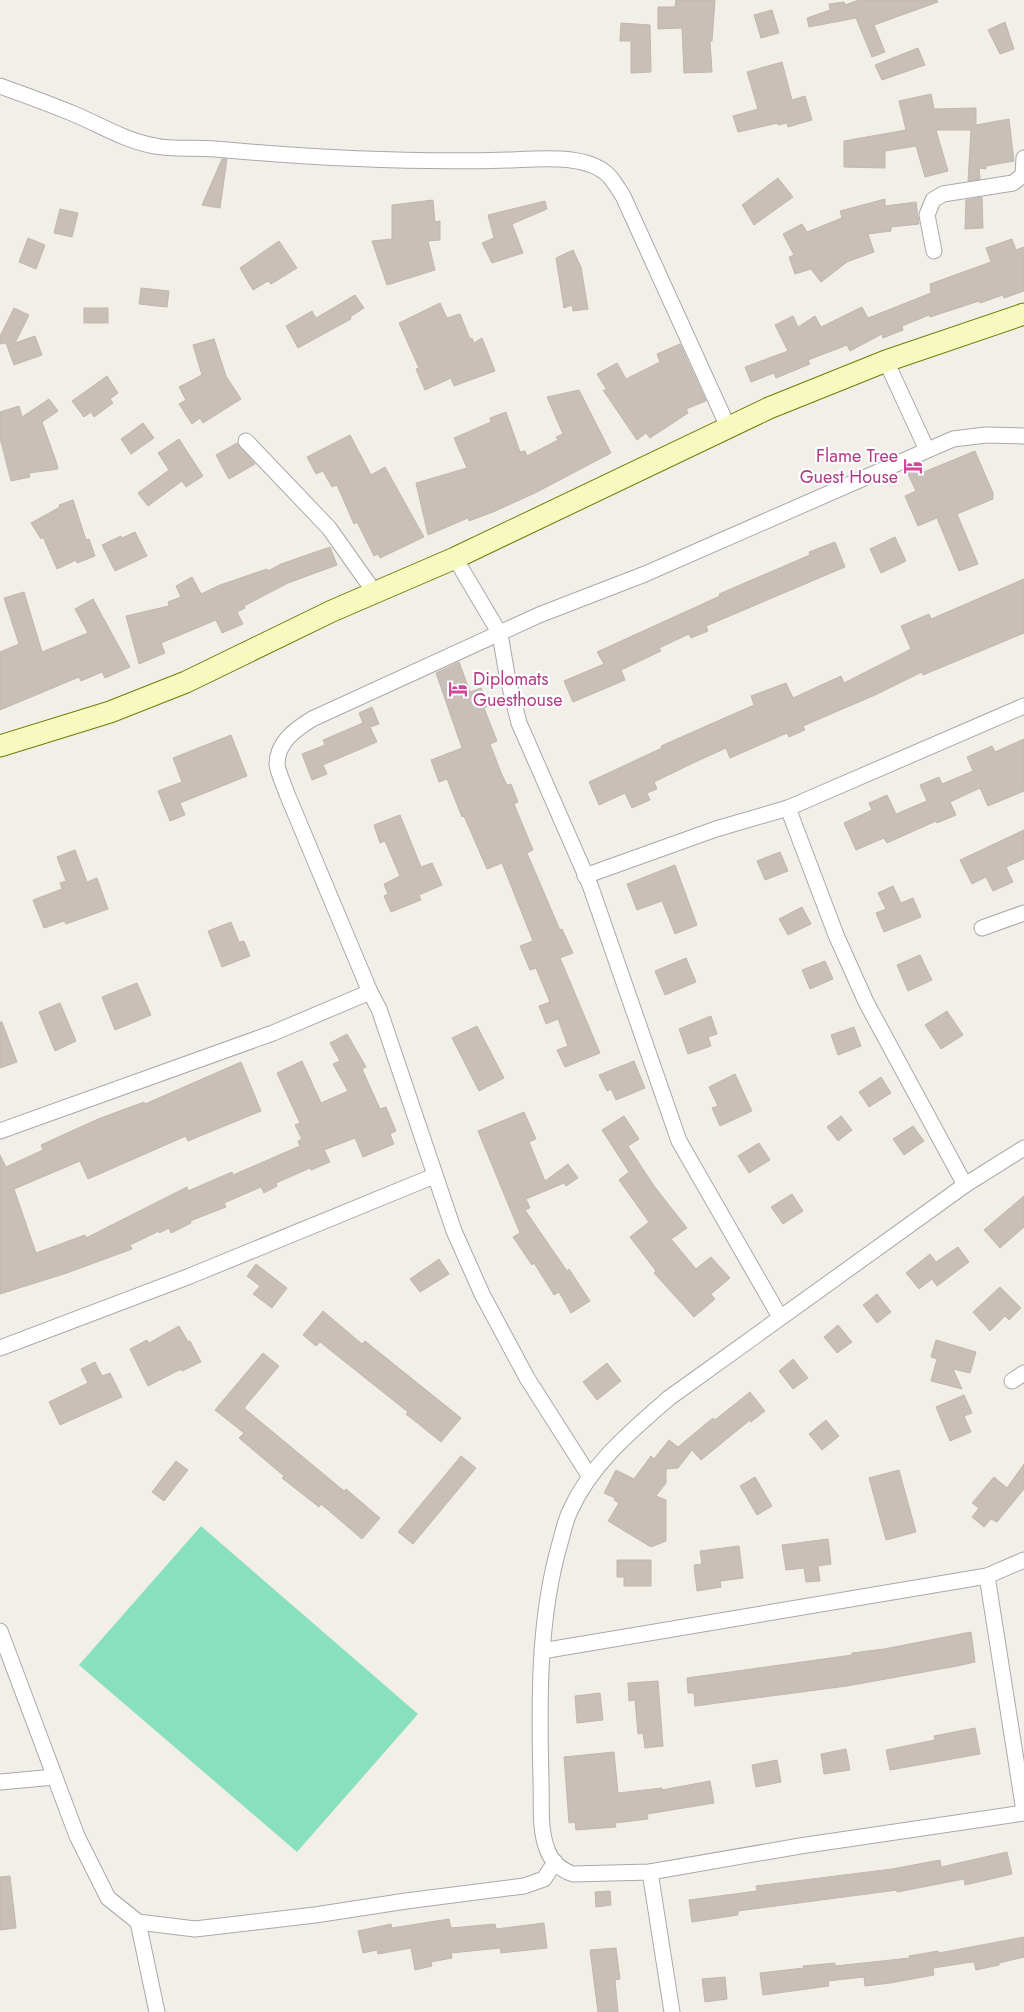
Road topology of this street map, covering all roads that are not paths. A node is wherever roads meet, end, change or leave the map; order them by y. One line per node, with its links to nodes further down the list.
1 (0, 86): 6 (street)
2 (1024, 158): 3 (street)
3 (934, 250)
4 (1024, 314): 5 (street)
5 (886, 361): 6 (street); 9 (street)
6 (728, 427): 10 (street)
7 (1024, 436): 9 (street)
8 (246, 441): 11 (street)
9 (927, 450): 12 (street)
10 (455, 558): 11 (street); 12 (street)
11 (375, 593): 14 (street)
12 (500, 634): 16 (street); 19 (street)
13 (1024, 706): 15 (street)
14 (0, 746)
15 (788, 808): 16 (street); 23 (street)
16 (585, 876): 24 (street)
17 (1024, 913): 18 (street)
18 (982, 928)
19 (370, 992): 20 (street); 22 (street)
20 (0, 1131)
21 (1024, 1148): 23 (street)
22 (434, 1176): 25 (street); 26 (street)
23 (965, 1185): 24 (street)
24 (780, 1317): 26 (street)
25 (0, 1348)
26 (590, 1476): 30 (street)
27 (1024, 1560): 28 (street)
28 (987, 1576): 30 (street); 33 (street)
29 (0, 1631): 31 (street)
30 (542, 1651): 34 (street)
31 (55, 1777): 32 (street); 36 (street)
32 (0, 1782)
33 (1024, 1812): 35 (street)
34 (555, 1862): 35 (street); 36 (street)
35 (650, 1872): 38 (street)
36 (138, 1922): 37 (street)
37 (157, 2012)
38 (672, 2012)

